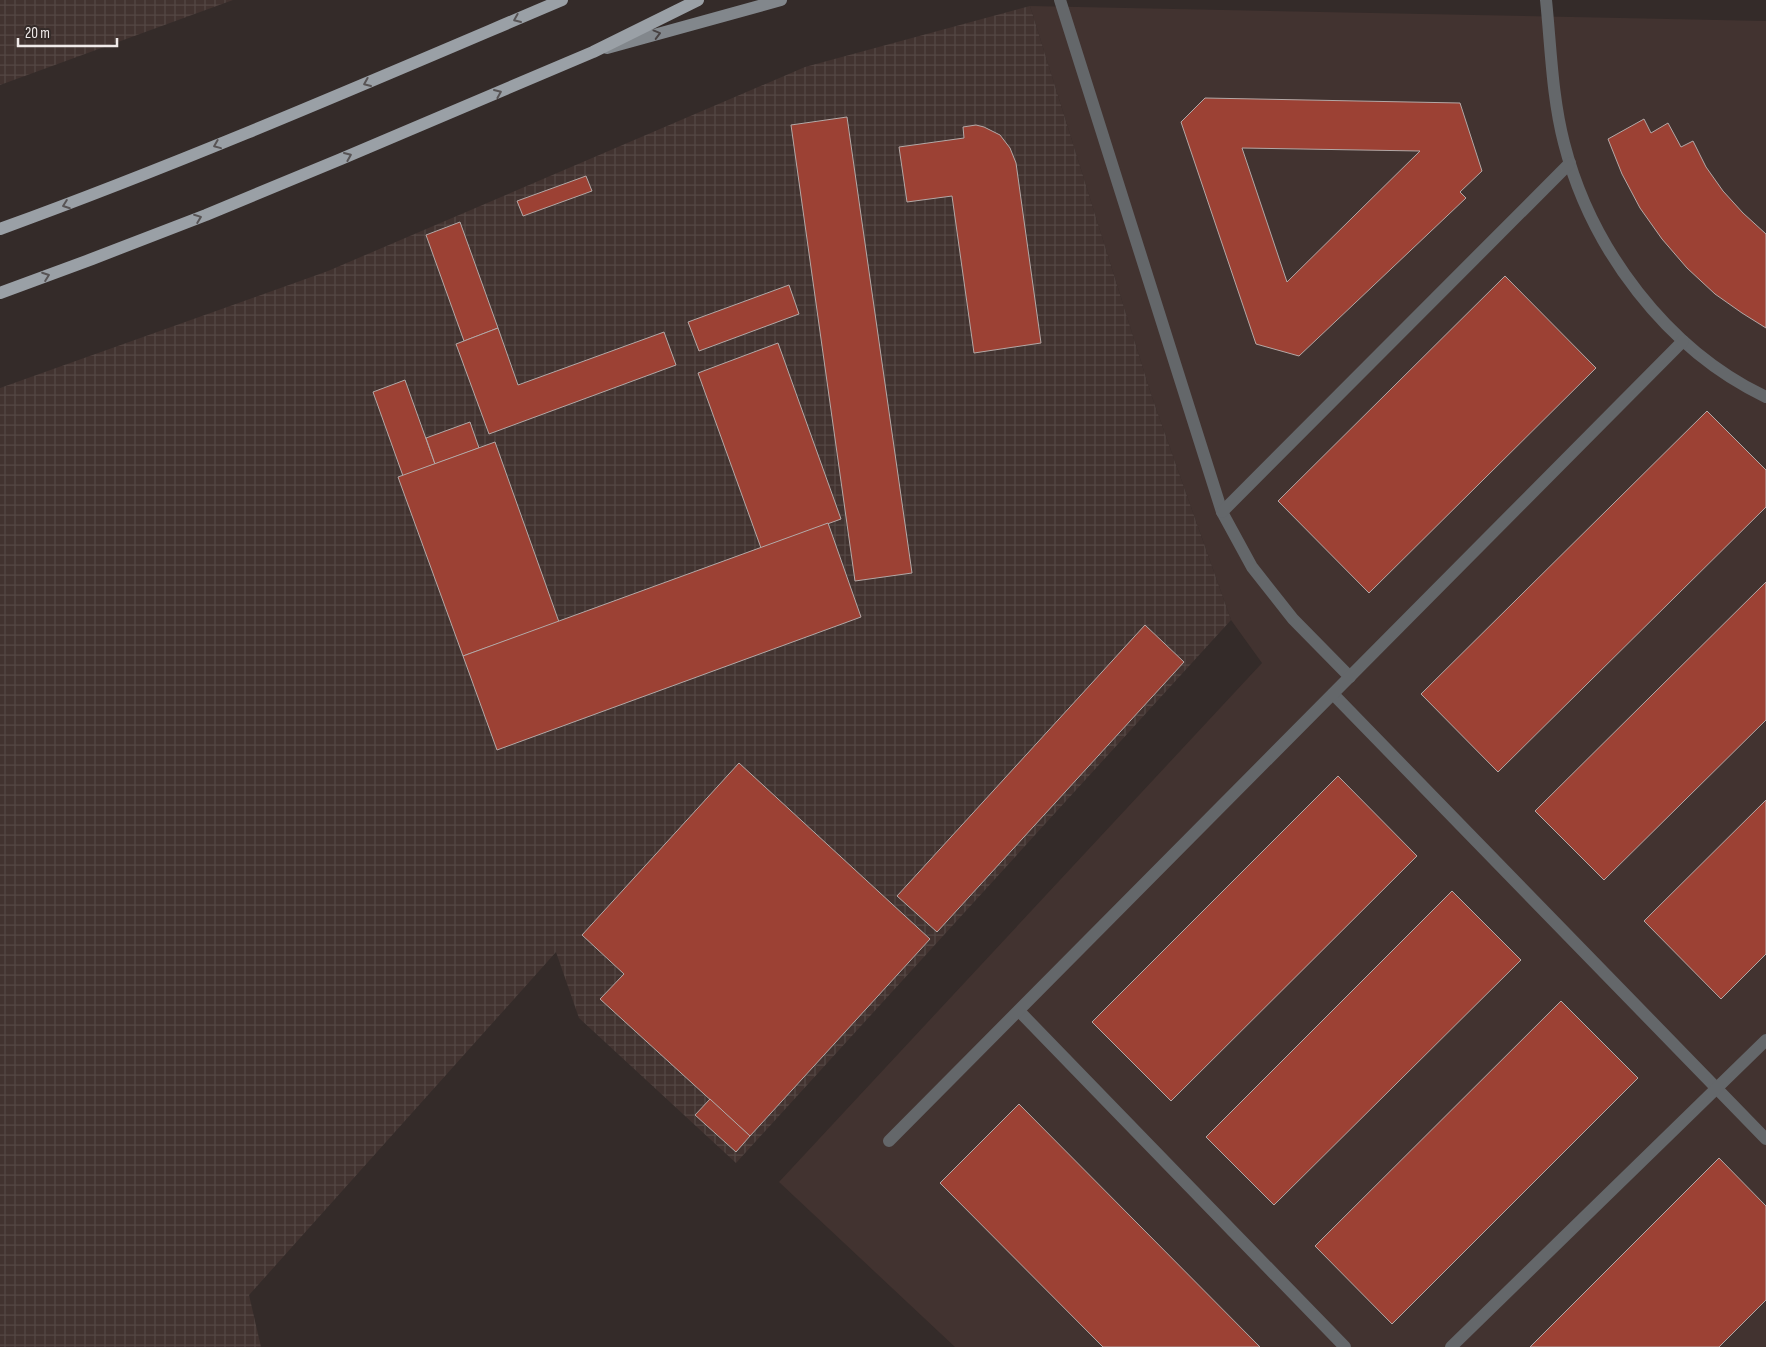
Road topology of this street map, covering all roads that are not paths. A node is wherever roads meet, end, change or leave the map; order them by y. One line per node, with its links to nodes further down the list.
1 (562, 0): 8 (main road, one-way to 8)
2 (698, 0): 6 (main road)
3 (781, 0): 6 (main road, one-way to 3)
4 (1060, 0): 12 (lane)
5 (1546, 0): 7 (lane)
6 (593, 52): 9 (main road, one-way to 6)
7 (1570, 163): 10 (lane); 12 (lane)
8 (0, 229)
9 (0, 293)
10 (1683, 341): 11 (lane); 13 (lane)
11 (1766, 397)
12 (1222, 512): 13 (lane)
13 (1350, 677): 14 (lane)
14 (1333, 694): 15 (lane); 17 (lane)
15 (1019, 1011): 19 (lane); 20 (lane)
16 (1766, 1040): 17 (lane)
17 (1716, 1088): 18 (lane); 21 (lane)
18 (1766, 1139)
19 (889, 1142)
20 (1345, 1347)
21 (1451, 1347)

